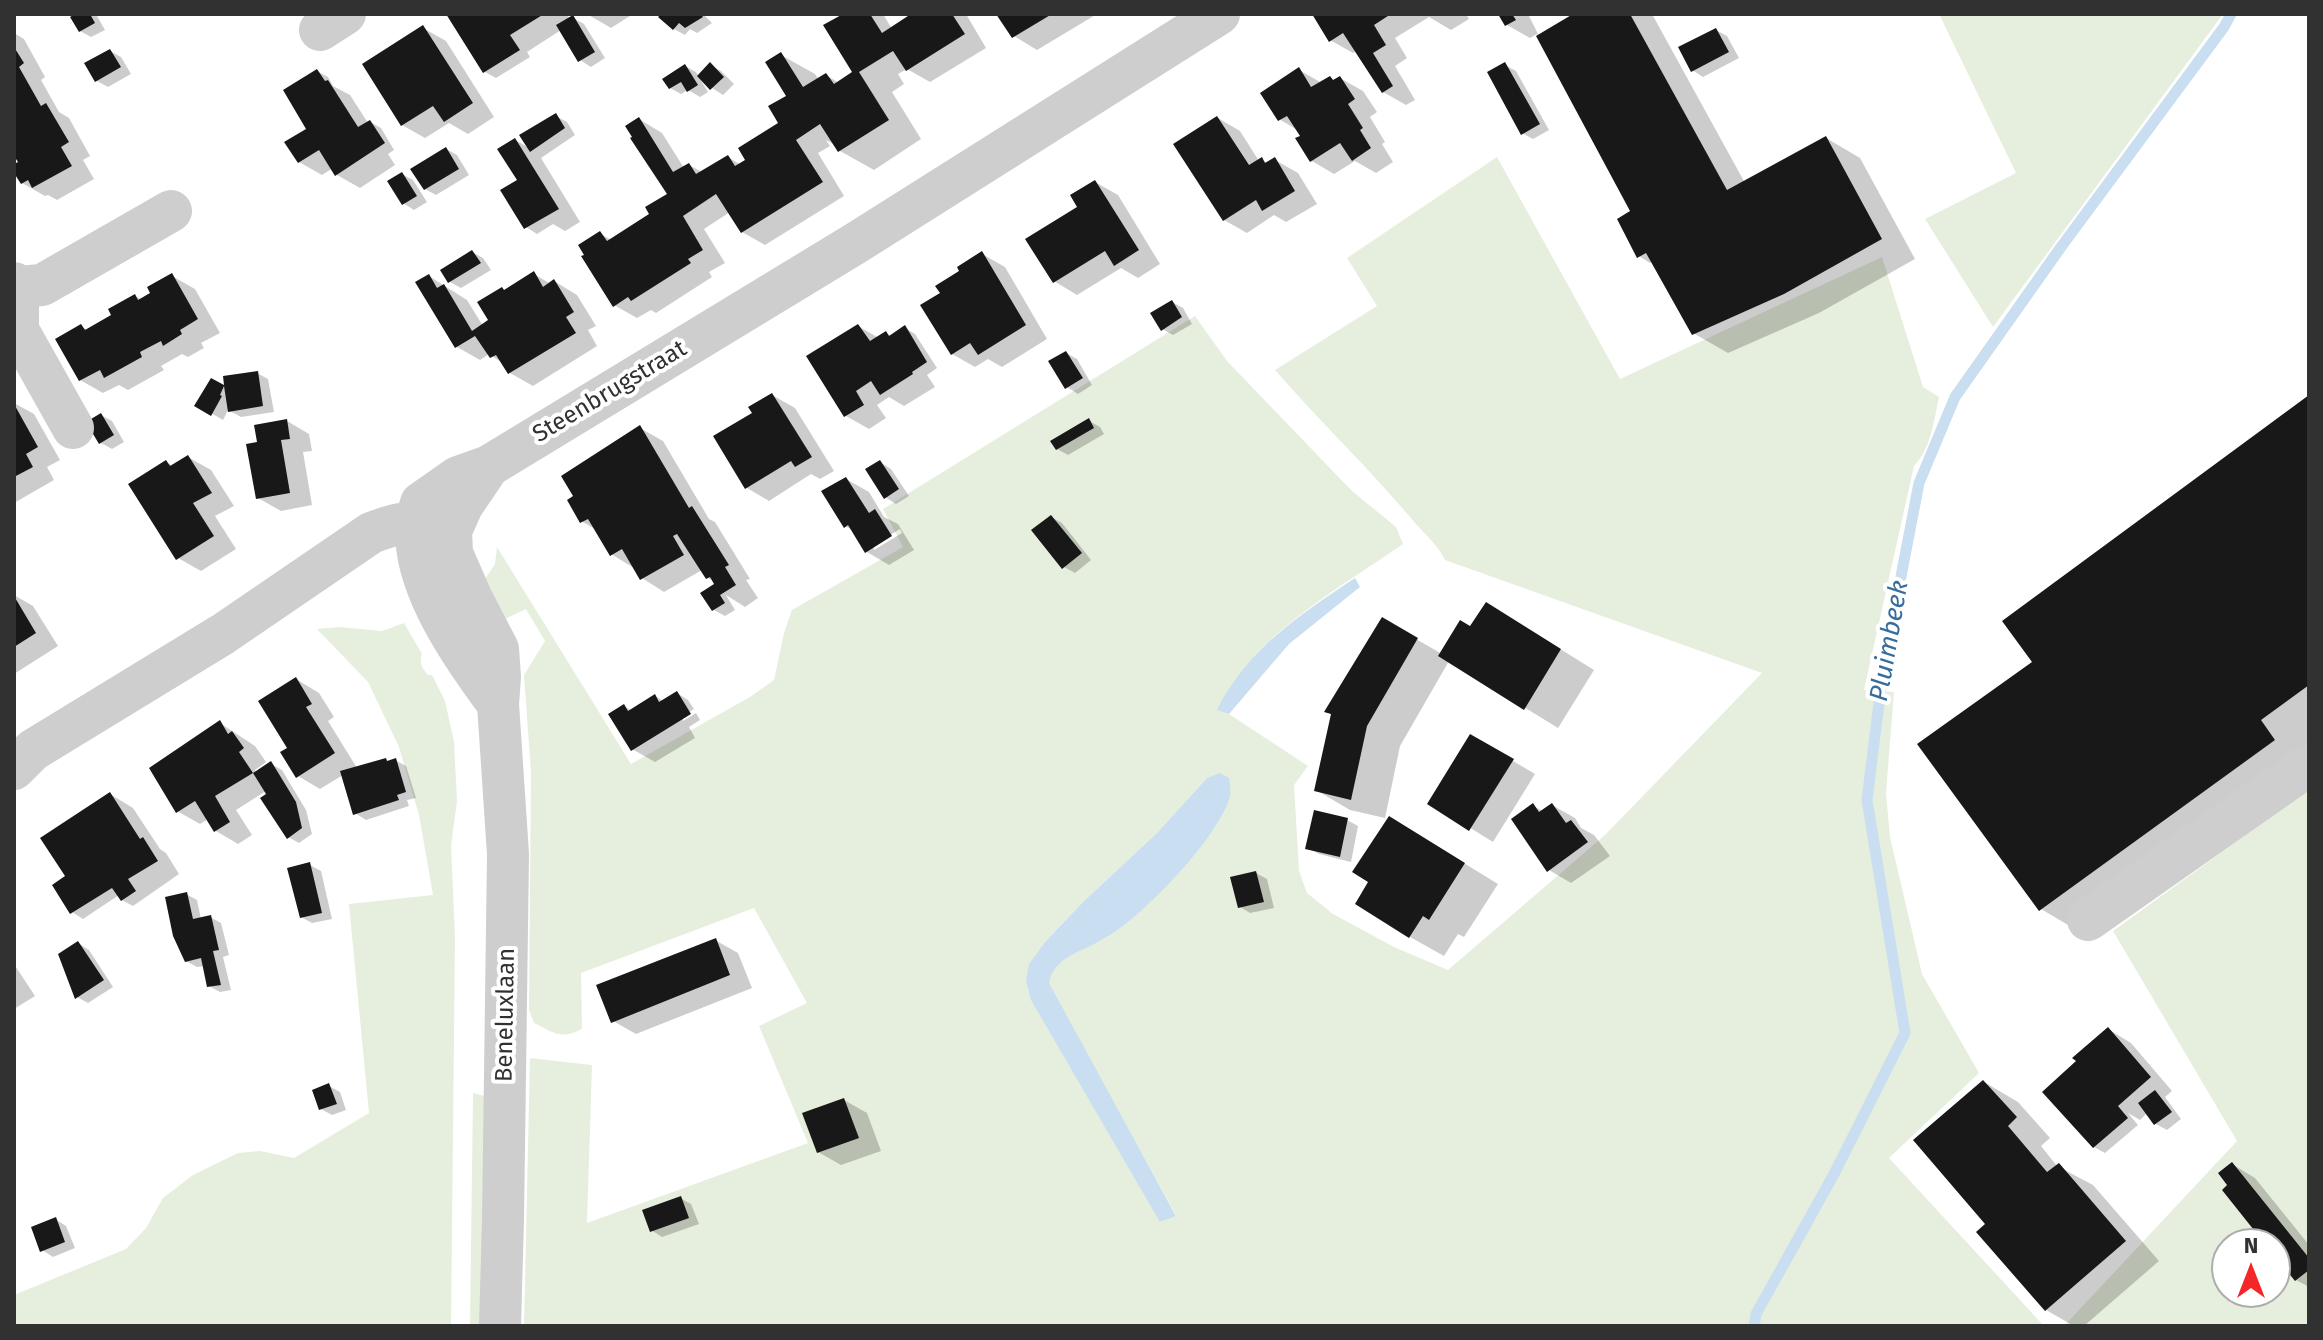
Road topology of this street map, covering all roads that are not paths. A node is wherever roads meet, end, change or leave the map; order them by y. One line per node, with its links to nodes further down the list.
1 (1219, 14): 5 (street, Steenbrugstraat)
2 (171, 211): 3 (street)
3 (16, 285): 4 (street)
4 (73, 428)
5 (434, 527): 7 (street); 9 (street, Beneluxlaan)
6 (2309, 765): 8 (street)
7 (14, 769)
8 (2088, 920)
9 (500, 1326)

